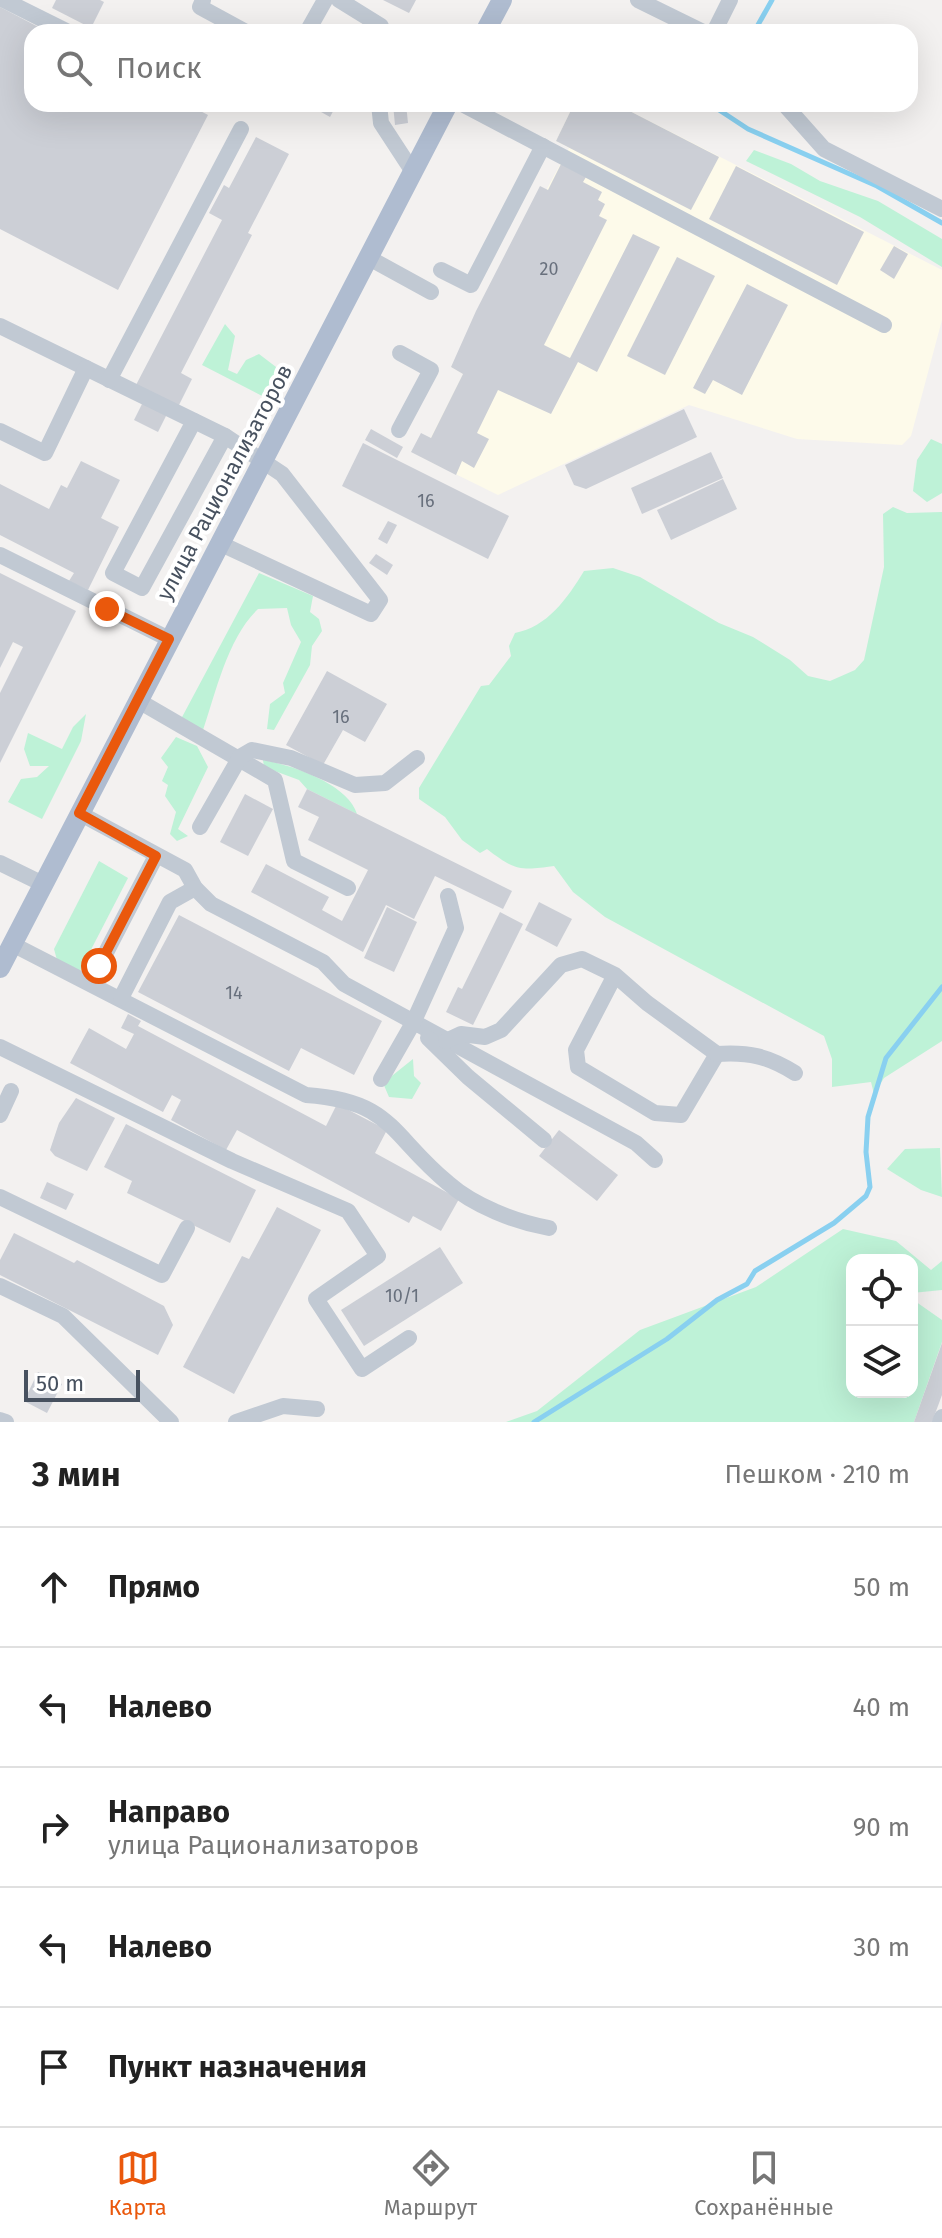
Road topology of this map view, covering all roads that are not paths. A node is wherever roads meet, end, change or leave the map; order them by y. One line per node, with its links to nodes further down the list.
1 (4, 0): 8 (lane)
2 (203, 0): 9 (lane)
3 (325, 0): 10 (lane)
4 (339, 0): 11 (lane)
5 (502, 0): 12 (main road)
6 (638, 0): 13 (lane)
7 (730, 0): 14 (lane)
8 (52, 24)
9 (231, 24)
10 (312, 24)
11 (376, 24)
12 (489, 24)
13 (687, 24)
14 (718, 24)
15 (380, 112): 21 (lane)
16 (444, 112): 21 (main road, улица Рационализаторов)
17 (477, 112): 20 (lane)
18 (791, 112): 22 (lane)
19 (241, 129): 30 (lane)
20 (543, 146): 24 (lane); 26 (lane)
21 (413, 172): 23 (main road, улица Рационализаторов)
22 (942, 209)
23 (369, 258): 25 (lane); 35 (main road, улица Рационализаторов)
24 (441, 270)
25 (431, 292)
26 (884, 325)
27 (0, 326): 29 (lane)
28 (400, 353): 32 (lane)
29 (86, 368): 30 (lane); 33 (lane)
30 (109, 380): 31 (lane)
31 (194, 421): 34 (lane); 34 (lane)
32 (399, 430)
33 (0, 431)
34 (225, 436): 35 (lane)
35 (262, 460): 36 (main road, улица Рационализаторов); 36 (lane)
36 (219, 543): 38 (main road, улица Рационализаторов)
37 (0, 555): 38 (lane)
38 (169, 639): 39 (main road, улица Рационализаторов)
39 (137, 700): 40 (lane); 42 (main road, улица Рационализаторов)
40 (240, 757): 41 (lane); 43 (lane); 48 (lane)
41 (417, 758)
42 (79, 813): 44 (lane); 46 (main road, улица Рационализаторов)
43 (200, 827)
44 (156, 856): 47 (lane); 51 (lane)
45 (0, 863): 46 (lane)
46 (43, 884): 50 (main road, улица Рационализаторов)
47 (195, 888): 53 (lane); 54 (lane)
48 (348, 888)
49 (448, 896): 54 (lane)
50 (4, 956): 53 (lane)
51 (99, 966)
52 (615, 975): 55 (lane); 57 (lane); 57 (lane)
53 (121, 998): 66 (lane)
54 (413, 1023): 55 (lane); 59 (lane); 62 (lane)
55 (446, 1041): 63 (lane)
56 (0, 1047): 68 (lane)
57 (717, 1054): 58 (lane)
58 (795, 1073)
59 (381, 1079)
60 (11, 1091): 61 (lane)
61 (0, 1115)
62 (544, 1140)
63 (655, 1160)
64 (0, 1197): 65 (lane)
65 (187, 1228)
66 (549, 1228)
67 (0, 1286): 72 (lane)
68 (409, 1338)
69 (317, 1409): 73 (lane)
70 (0, 1420): 71 (lane)
71 (6, 1422)
72 (171, 1422)
73 (236, 1422)

